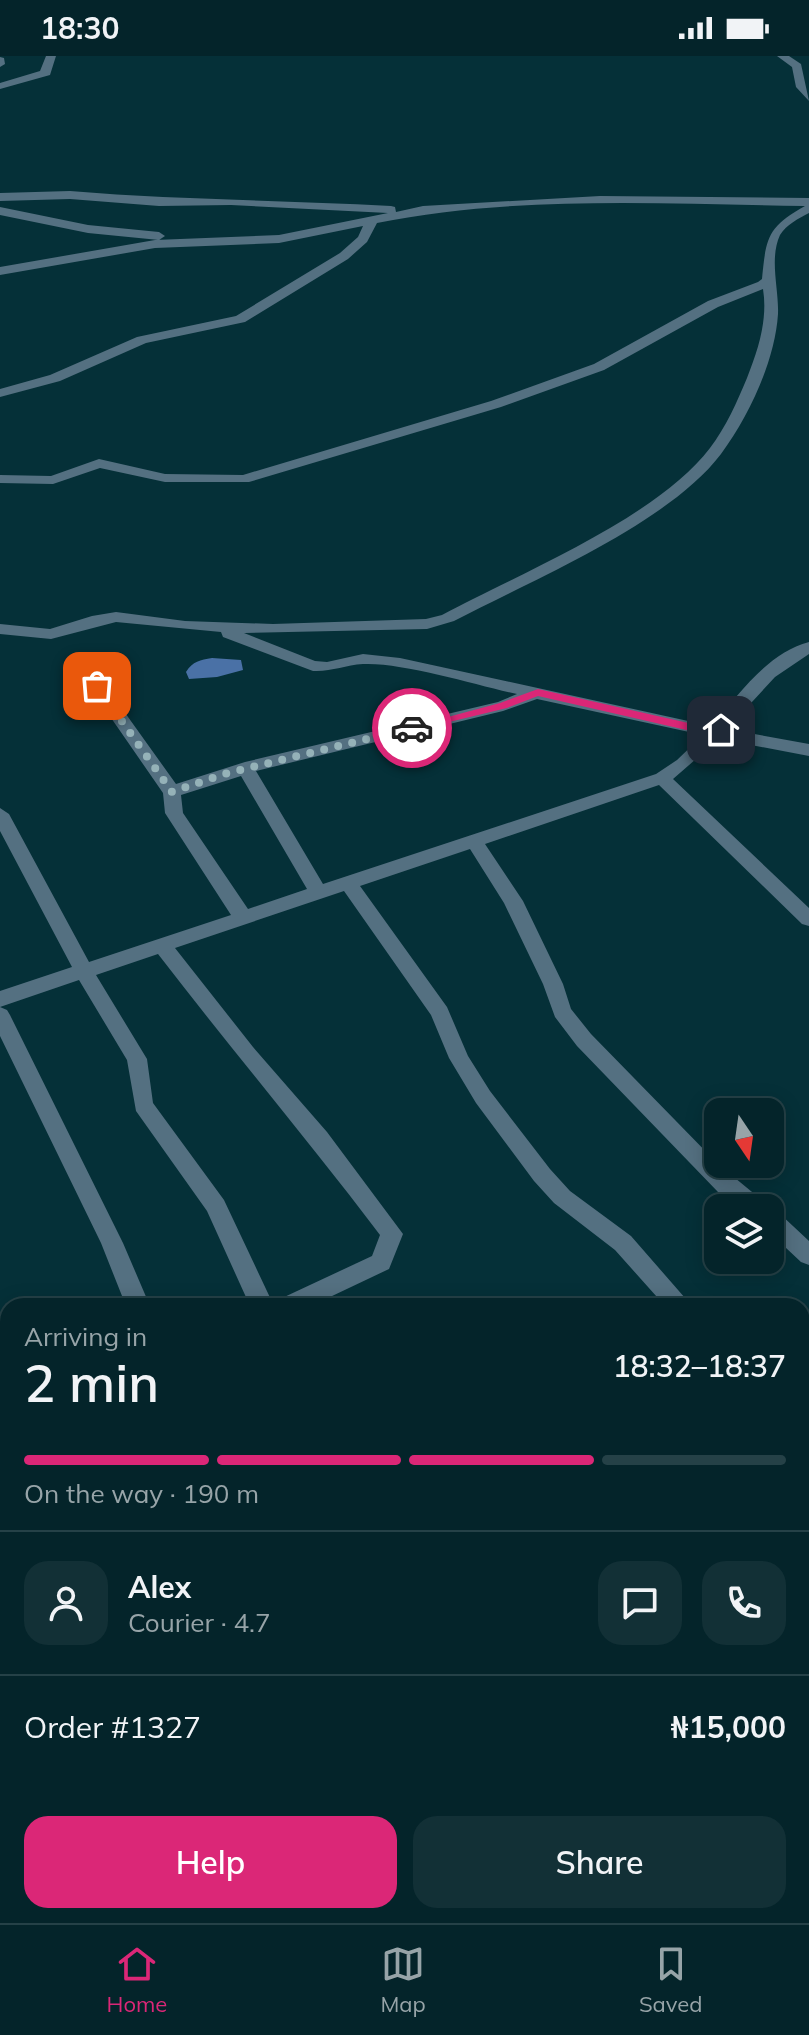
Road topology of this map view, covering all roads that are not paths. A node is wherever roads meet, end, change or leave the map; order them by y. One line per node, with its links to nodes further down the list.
1 (51, 56): 3 (street)
2 (782, 56): 4 (street)
3 (1, 83)
4 (809, 98)
5 (0, 197): 8 (street)
6 (809, 205): 8 (street); 12 (street)
7 (0, 211): 10 (street)
8 (412, 211): 9 (street)
9 (372, 220): 10 (street); 13 (street)
10 (182, 242): 11 (street)
11 (0, 271)
12 (768, 280): 14 (street); 15 (street)
13 (0, 393)
14 (0, 479)
15 (214, 627): 16 (street); 19 (street)
16 (0, 629)
17 (809, 647): 20 (street)
18 (97, 686): 24 (street)
19 (538, 692): 20 (street); 22 (street)
20 (717, 733): 21 (street); 23 (street)
21 (809, 750)
22 (245, 768): 24 (street); 29 (street)
23 (662, 778): 26 (street); 31 (street)
24 (172, 792): 30 (street)
25 (0, 814): 27 (street)
26 (474, 841): 28 (street); 36 (street)
27 (7, 843): 33 (street)
28 (349, 884): 29 (street); 42 (street)
29 (319, 893): 30 (street)
30 (243, 917): 32 (street)
31 (809, 919)
32 (161, 944): 33 (street); 41 (street)
33 (83, 971): 34 (street); 40 (street)
34 (0, 999)
35 (0, 1015): 39 (street)
36 (737, 1194)
37 (784, 1232): 38 (street)
38 (809, 1255)
39 (135, 1298)
40 (258, 1298)
41 (305, 1298)
42 (673, 1298)

